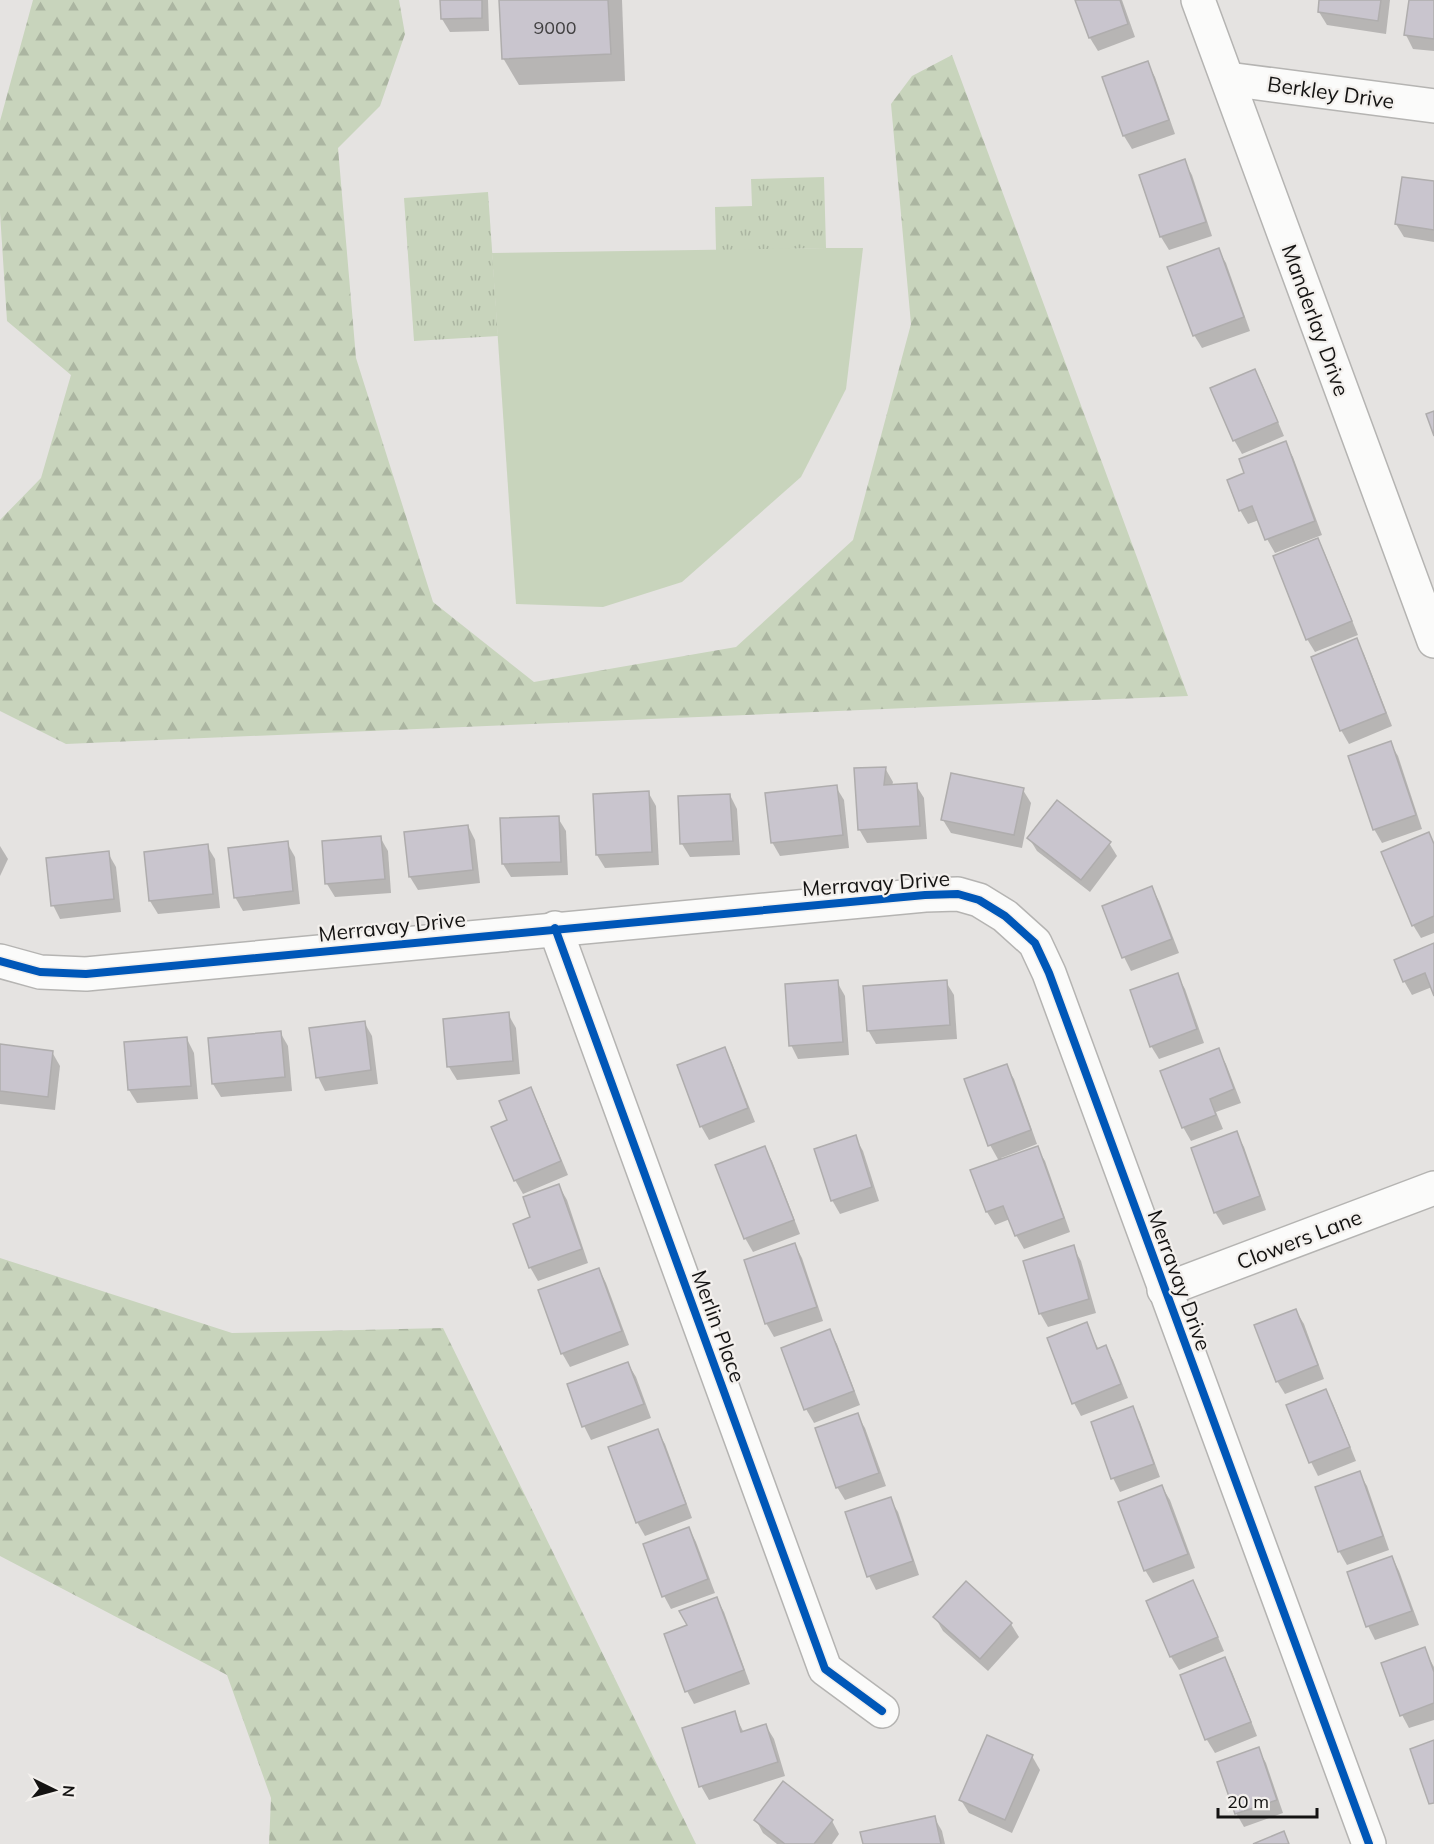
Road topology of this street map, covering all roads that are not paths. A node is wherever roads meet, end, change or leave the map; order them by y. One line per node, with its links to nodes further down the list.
1 (1198, 0): 2 (street, Manderlay Drive)
2 (1228, 79): 3 (street, Berkley Drive); 4 (street, Manderlay Drive)
3 (1434, 106)
4 (1434, 640)
5 (555, 928): 6 (street, Merravay Drive); 8 (street, Merravay Drive); 9 (street, Merlin Place)
6 (0, 961)
7 (1434, 1188): 8 (street, Clowers Lane)
8 (1164, 1290): 10 (street, Merravay Drive)
9 (882, 1712)
10 (1369, 1844)

